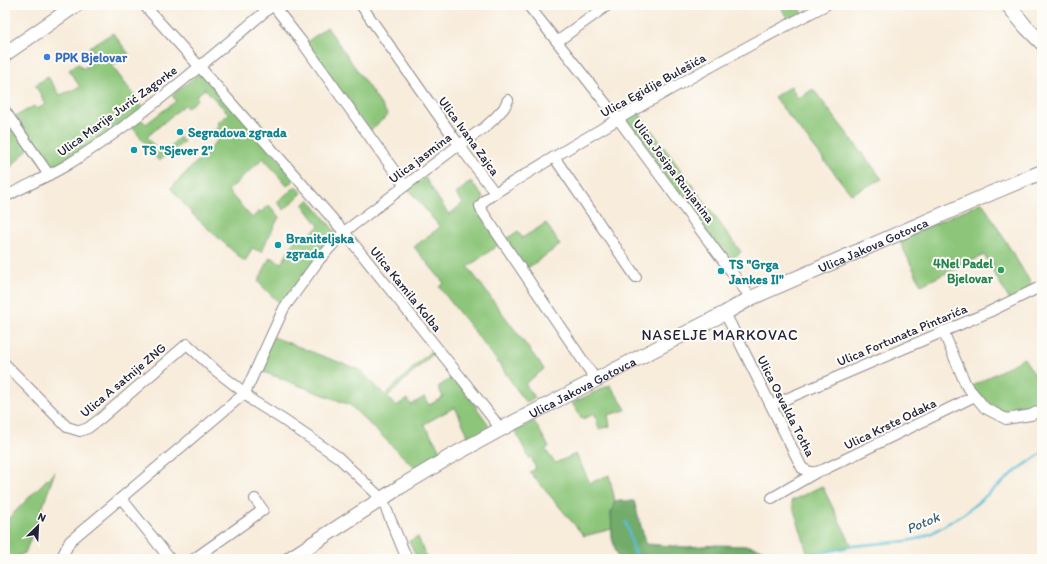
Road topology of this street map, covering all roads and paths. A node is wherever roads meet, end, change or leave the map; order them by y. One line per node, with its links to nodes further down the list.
1 (76, 5): 11 (street)
2 (144, 5): 12 (street, Ulica Kamila Kolba)
3 (273, 5): 12 (street, Ulica Marije Jurić Zagorke); 20 (street)
4 (361, 5): 16 (street, Ulica Ivana Zajca)
5 (528, 5): 9 (street, Ulica Josipa Runjanina)
6 (608, 5): 9 (street)
7 (826, 5): 15 (street, Ulica Egidije Bulešića)
8 (1008, 5): 10 (street)
9 (558, 42): 15 (street, Ulica Josipa Runjanina)
10 (1042, 43)
11 (5, 54)
12 (199, 66): 19 (street, Ulica Marije Jurić Zagorke); 23 (street, Ulica Kamila Kolba)
13 (508, 100): 16 (street, Ulica jasmina)
14 (5, 111): 19 (street)
15 (618, 119): 17 (street, Ulica Egidije Bulešića); 26 (street, Ulica Josipa Runjanina)
16 (458, 145): 20 (street, Ulica jasmina); 21 (street, Ulica Ivana Zajca)
17 (554, 157): 21 (street, Ulica Egidije Bulešića); 24 (street)
18 (1042, 172): 26 (street, Ulica Jakova Gotovca)
19 (49, 175): 22 (street, Ulica Marije Jurić Zagorke)
20 (405, 186): 23 (street, Ulica jasmina)
21 (495, 193): 30 (street, Ulica Ivana Zajca)
22 (5, 197)
23 (344, 232): 31 (street, Ulica jasmina); 35 (street, Ulica Kamila Kolba)
24 (636, 277)
25 (1042, 286): 28 (street, Ulica Fortunata Pintarića)
26 (751, 298): 27 (street, Ulica Jakova Gotovca)
27 (725, 313): 30 (street, Ulica Jakova Gotovca); 33 (street, Ulica Osvalda Totha)
28 (943, 331): 32 (street); 33 (street, Ulica Fortunata Pintarića)
29 (5, 364): 31 (street, Ulica A satnije ZNG)
30 (596, 380): 35 (street, Ulica Jakova Gotovca)
31 (245, 393): 37 (street); 40 (street)
32 (976, 396): 34 (street); 36 (street, Ulica Krste Odaka)
33 (772, 405): 36 (street, Ulica Osvalda Totha)
34 (1042, 409)
35 (501, 429): 40 (street, Ulica Jakova Gotovca)
36 (815, 473): 38 (street, Ulica Krste Odaka)
37 (121, 498): 41 (street); 42 (street)
38 (772, 498)
39 (255, 499): 43 (street)
40 (382, 499): 44 (street, Ulica Jakova Gotovca); 45 (street)
41 (61, 559)
42 (170, 559)
43 (194, 559)
44 (289, 559)
45 (407, 559)

